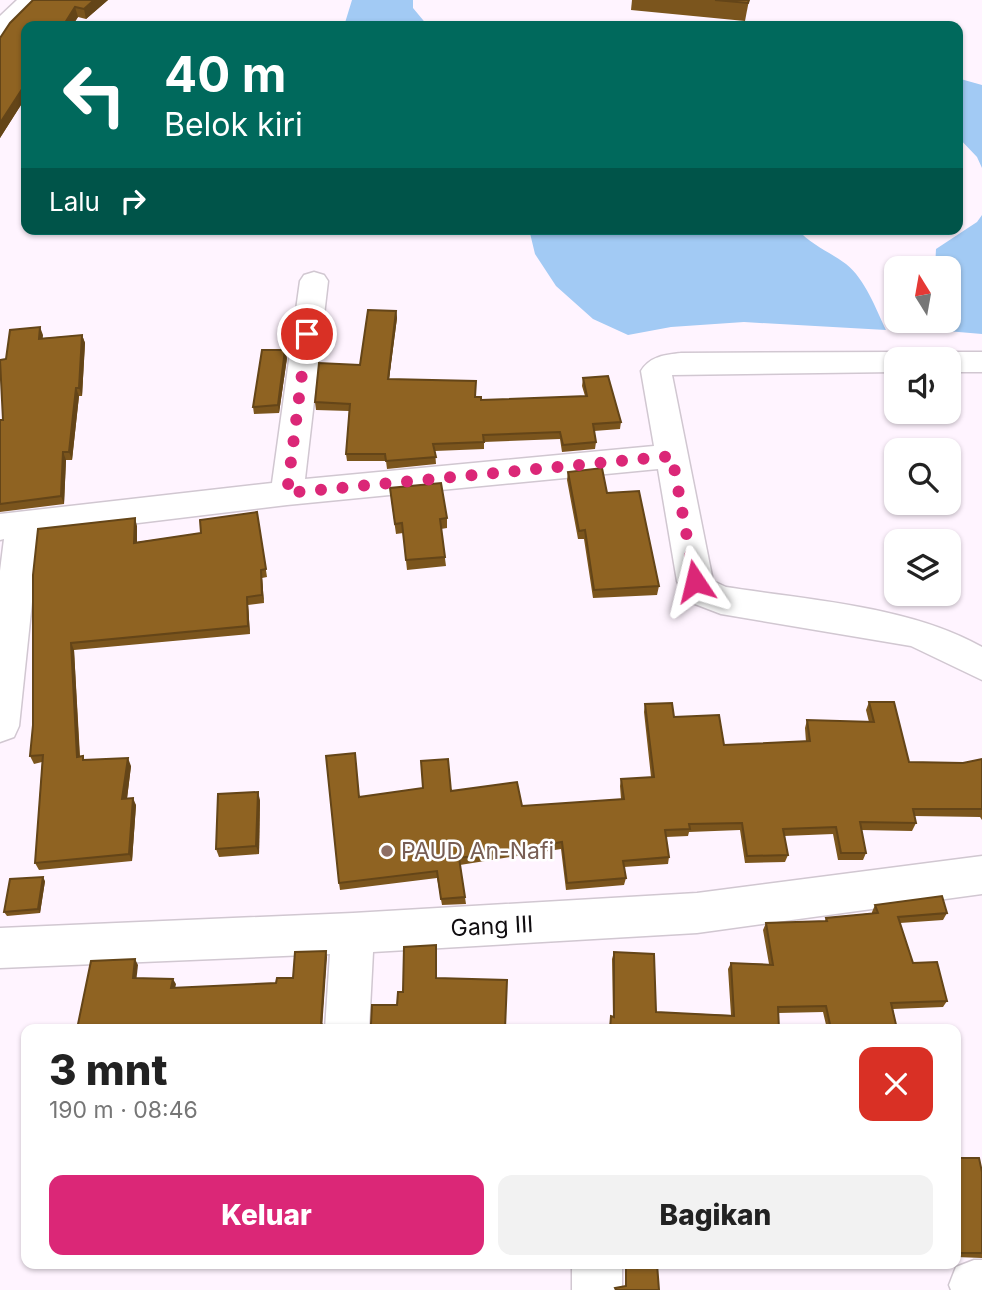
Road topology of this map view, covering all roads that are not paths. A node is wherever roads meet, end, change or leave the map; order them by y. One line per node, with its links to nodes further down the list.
1 (30, 0): 2 (street)
2 (0, 29)
3 (314, 281): 8 (street)
4 (884, 362): 7 (street)
5 (961, 362): 6 (street)
6 (982, 362)
7 (672, 456): 8 (street); 10 (street)
8 (287, 493): 9 (street)
9 (11, 525): 11 (street)
10 (982, 665)
11 (0, 726)
12 (982, 875): 13 (street, Gang III)
13 (354, 933): 14 (street, Gang III); 15 (street)
14 (0, 948)
15 (347, 1024)
16 (597, 1269): 17 (street)
17 (597, 1290)

